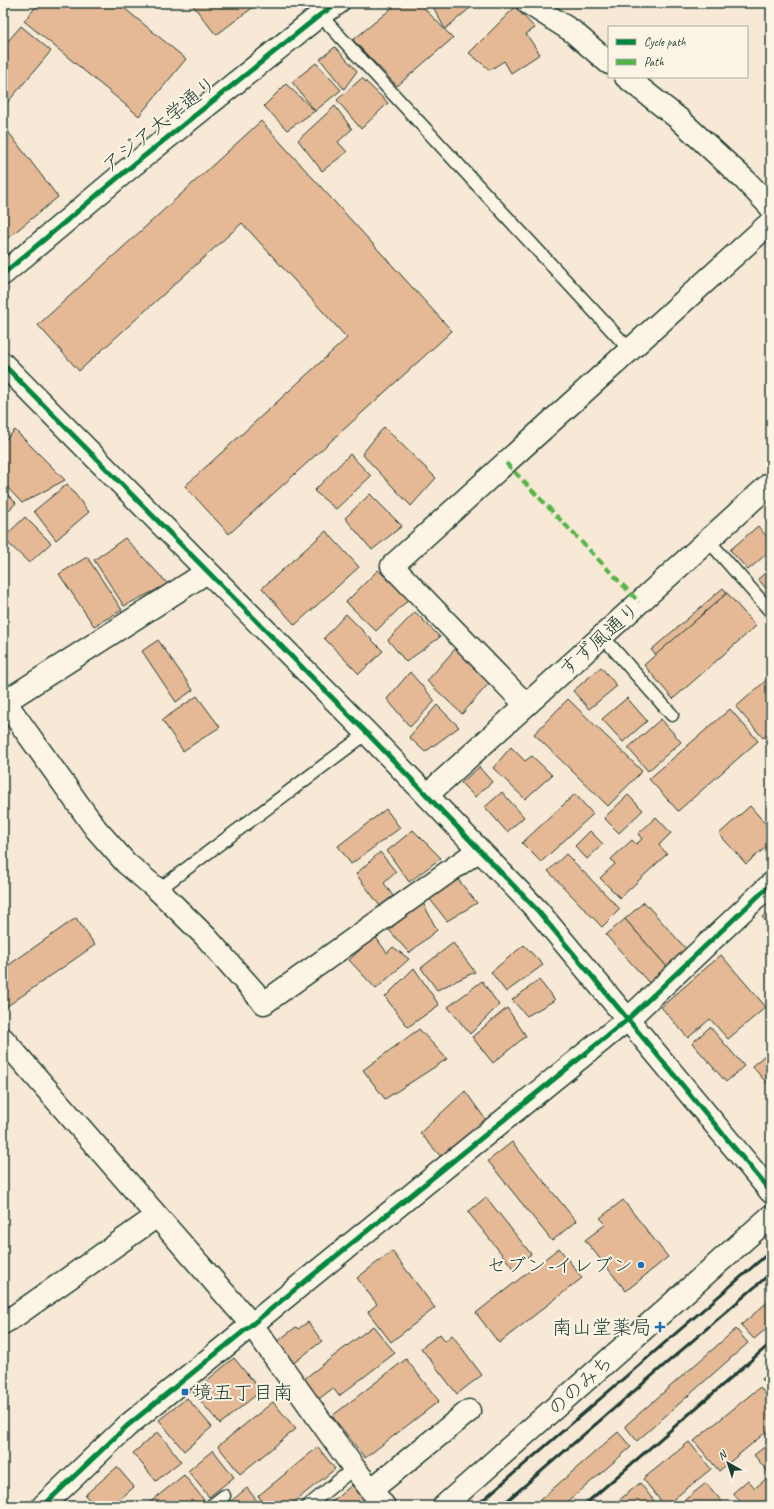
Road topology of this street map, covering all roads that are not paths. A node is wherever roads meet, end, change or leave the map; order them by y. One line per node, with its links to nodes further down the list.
1 (338, 3): 3 (street, アジア大学通り)
2 (528, 3): 4 (street)
3 (320, 16): 8 (street, アジア大学通り); 9 (lane)
4 (608, 62)
5 (627, 78): 6 (street)
6 (771, 207)
7 (771, 222): 9 (street)
8 (3, 274)
9 (629, 349): 17 (street)
10 (3, 364): 13 (street)
11 (771, 483): 12 (street, すず風通り)
12 (708, 540): 14 (lane); 15 (street, すず風通り)
13 (207, 572): 16 (street); 19 (street)
14 (771, 612)
15 (602, 636): 17 (street, すず風通り); 18 (lane)
16 (4, 702): 23 (street)
17 (526, 705): 20 (street, すず風通り)
18 (672, 715)
19 (367, 733): 20 (street); 23 (lane)
20 (427, 795): 21 (street)
21 (479, 850): 23 (street); 24 (street)
22 (771, 884): 24 (street)
23 (158, 890)
24 (628, 1019): 27 (street); 31 (street)
25 (3, 1039): 26 (street)
26 (11, 1062): 28 (street)
27 (771, 1192)
28 (158, 1216): 30 (street); 31 (street)
29 (771, 1216): 39 (street, ののみち)
30 (3, 1324)
31 (252, 1325): 33 (street); 36 (street)
32 (469, 1411): 35 (street)
33 (354, 1468): 35 (street); 38 (lane)
34 (224, 1496): 37 (lane)
35 (378, 1498)
36 (43, 1506)
37 (211, 1506)
38 (308, 1506)
39 (444, 1506)

